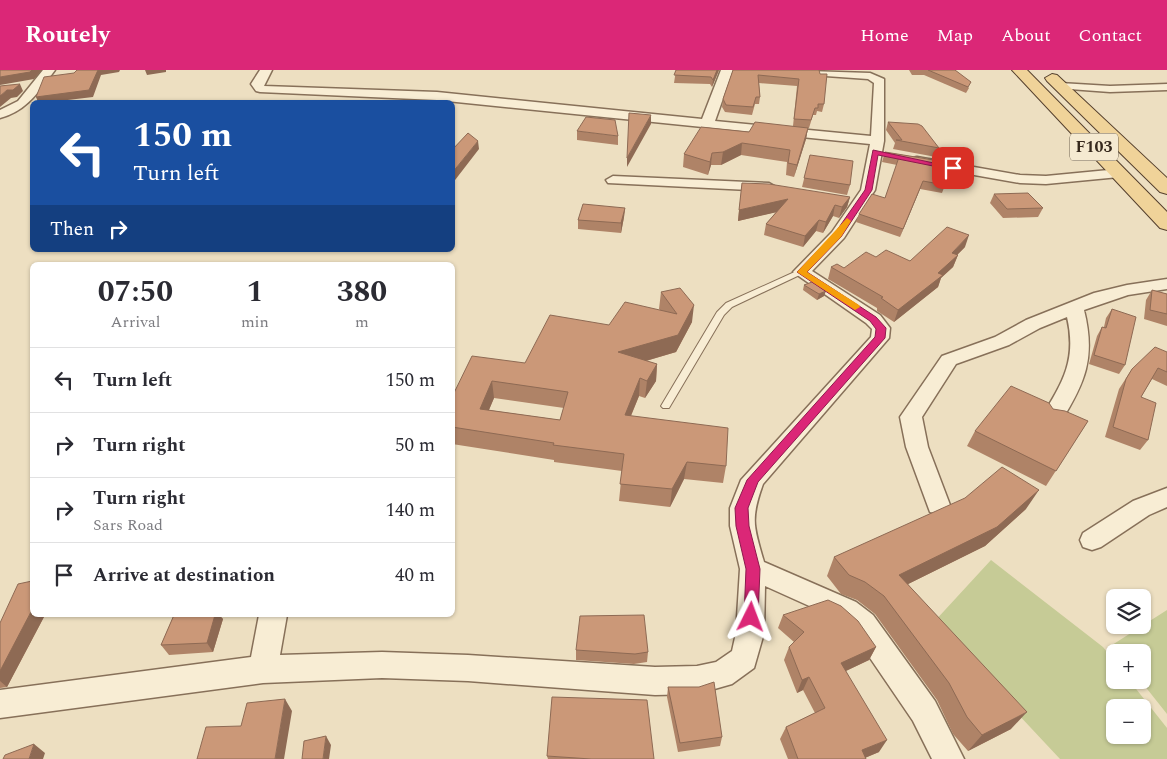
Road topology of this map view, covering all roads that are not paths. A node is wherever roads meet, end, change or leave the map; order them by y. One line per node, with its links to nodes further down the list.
1 (49, 70): 7 (street)
2 (266, 70): 12 (street)
3 (727, 70): 12 (street)
4 (783, 70): 13 (street)
5 (1019, 70): 16 (main road, F103)
6 (1044, 70): 9 (main road, F103)
7 (37, 84): 8 (street); 11 (street)
8 (18, 86)
9 (1060, 86): 10 (street); 18 (main road, F103)
10 (1167, 88)
11 (0, 114)
12 (708, 124): 13 (street)
13 (876, 146): 14 (street); 21 (street)
14 (891, 155)
15 (907, 159): 16 (street)
16 (1119, 173): 22 (main road, F103)
17 (613, 180): 19 (street)
18 (1167, 188)
19 (779, 189)
20 (841, 200): 21 (street)
21 (858, 204): 23 (street)
22 (1167, 224)
23 (802, 272): 26 (lane); 31 (street)
24 (1167, 284): 25 (street)
25 (1074, 308): 27 (street); 29 (street)
26 (666, 406)
27 (1052, 418)
28 (1167, 497): 30 (street)
29 (938, 505)
30 (1092, 540)
31 (753, 569): 33 (street); 35 (street)
32 (273, 617): 33 (street)
33 (263, 669): 34 (street)
34 (0, 704)
35 (948, 759)

